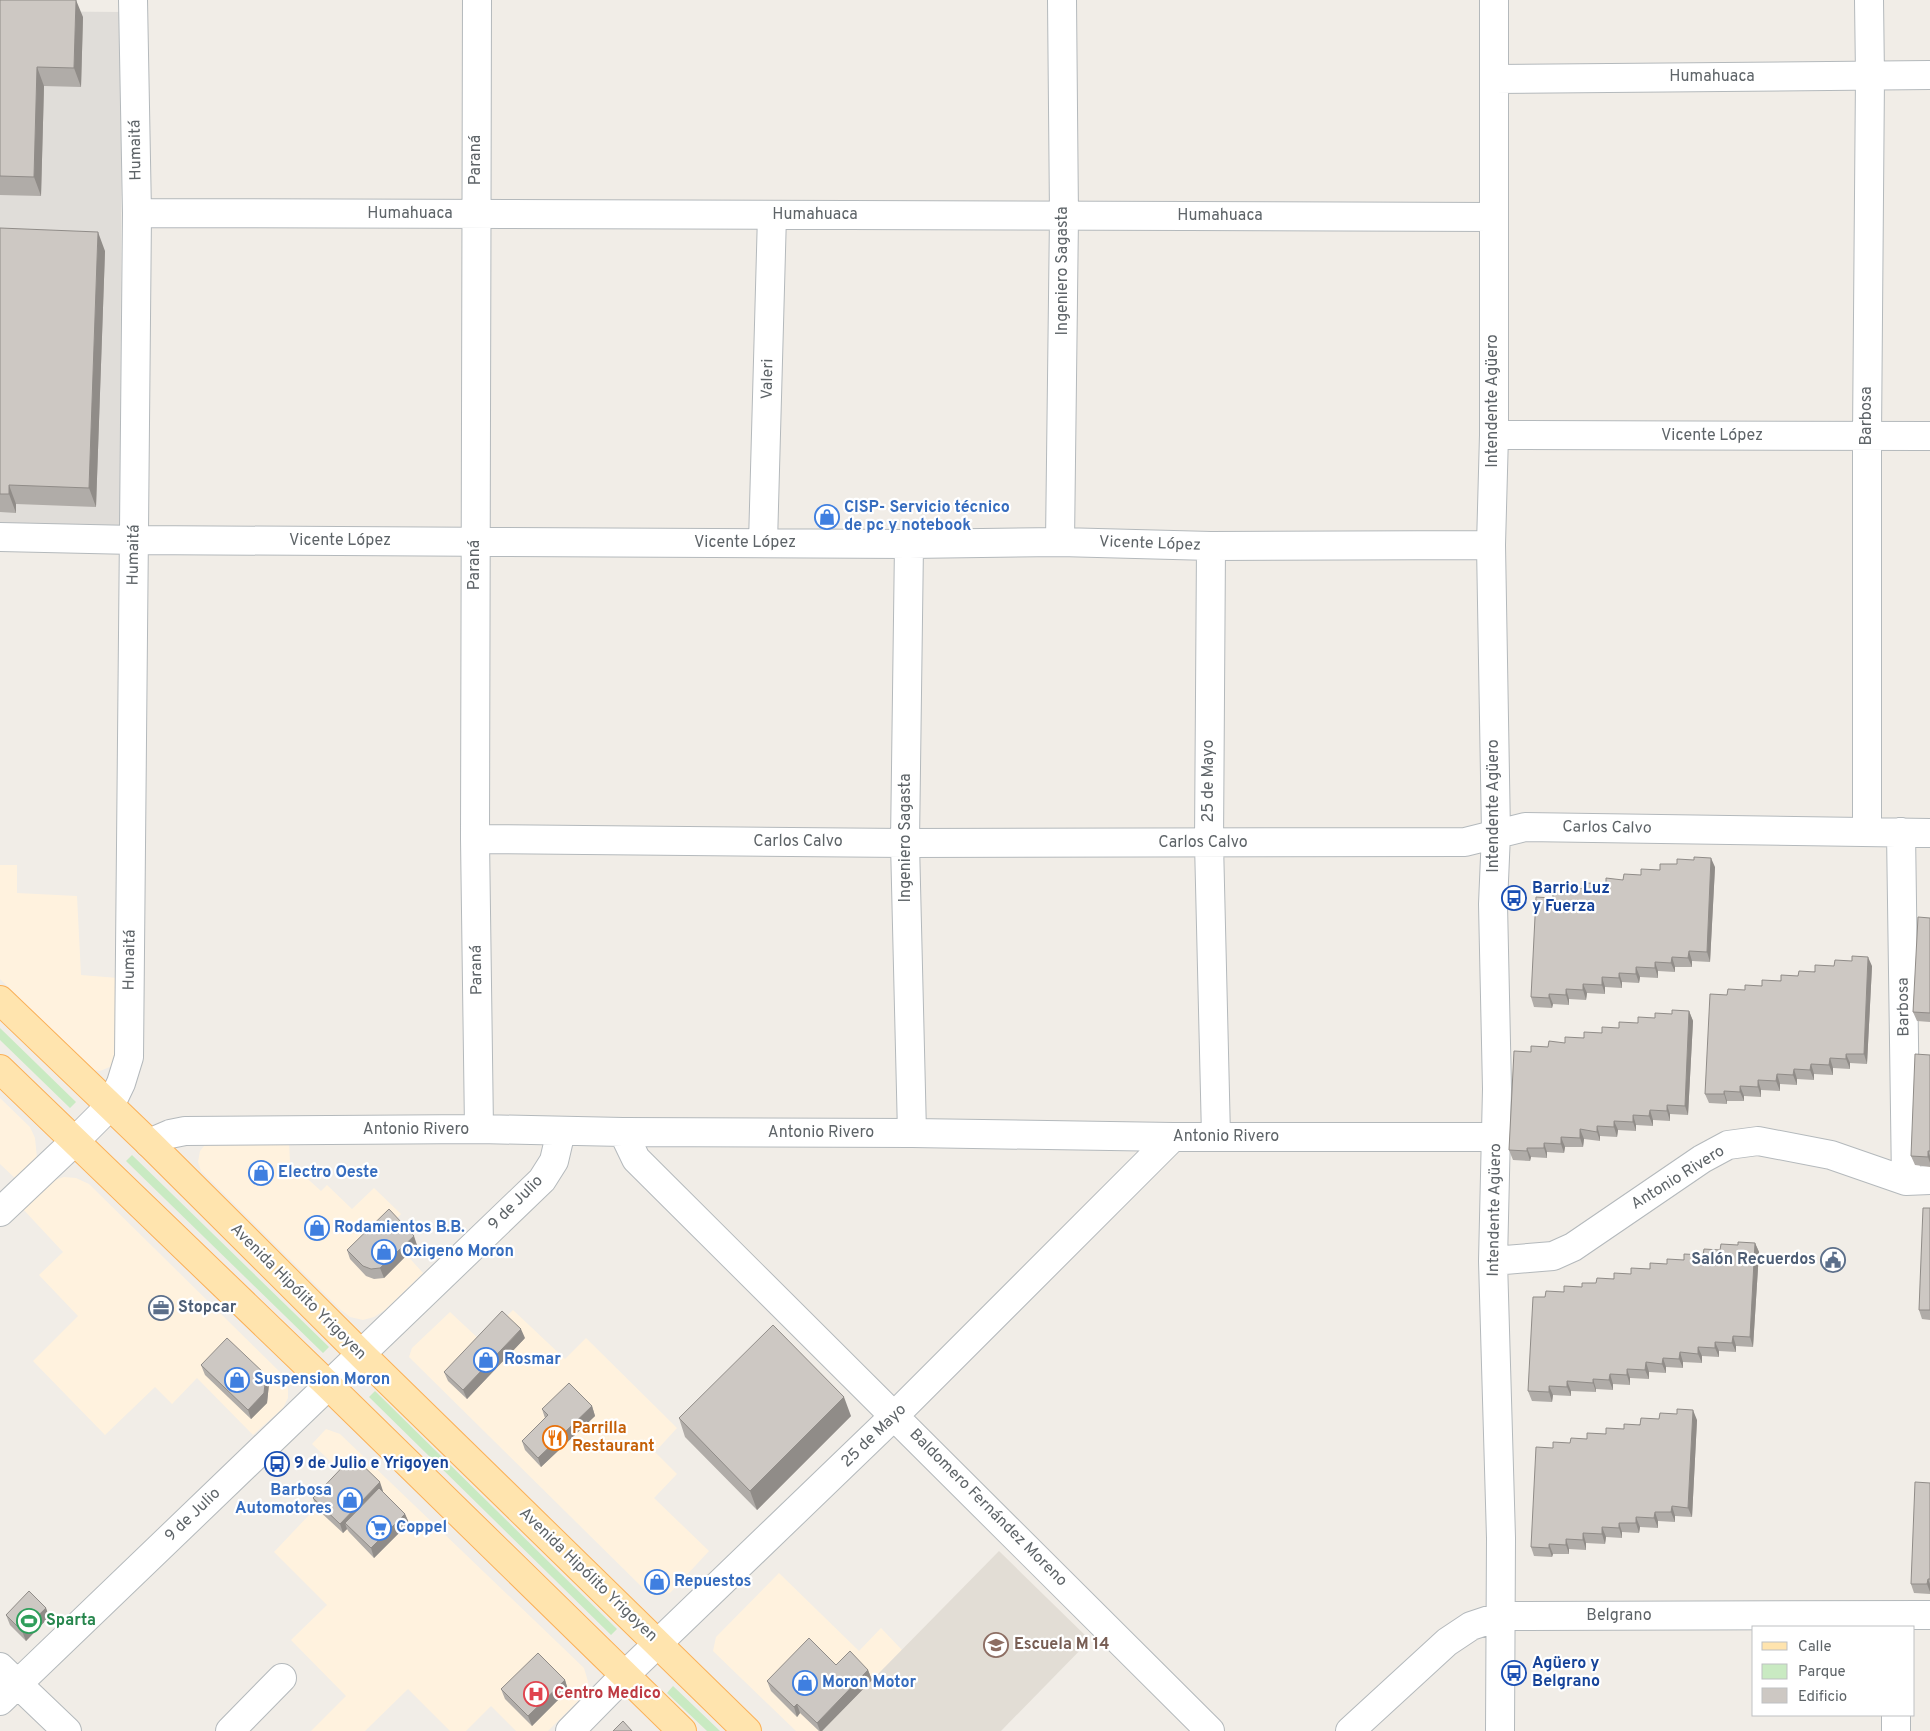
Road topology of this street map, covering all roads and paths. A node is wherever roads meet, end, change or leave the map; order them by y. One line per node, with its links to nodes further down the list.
1 (133, 0): 9 (street, Humaitá)
2 (477, 0): 10 (street, Paraná)
3 (1062, 0): 12 (street, Ingeniero Sagasta)
4 (1494, 0): 8 (street, Intendente Agüero)
5 (1868, 0): 7 (street, Barbosa)
6 (1930, 75): 7 (street, Humahuaca)
7 (1870, 76): 8 (street, Humahuaca); 15 (street, Barbosa)
8 (1494, 79): 13 (street, Intendente Agüero)
9 (137, 213): 10 (street, Humahuaca); 18 (street, Humaitá)
10 (476, 214): 11 (street, Humahuaca); 19 (street, Paraná)
11 (772, 215): 12 (street, Humahuaca); 21 (street, Valeri)
12 (1064, 216): 13 (street, Humahuaca); 20 (street, Ingeniero Sagasta)
13 (1494, 217): 14 (street, Intendente Agüero)
14 (1494, 435): 15 (street, Vicente López); 23 (street, Intendente Agüero)
15 (1867, 436): 16 (street, Vicente López); 25 (street, Barbosa)
16 (1930, 436)
17 (0, 537): 18 (street, Vicente López)
18 (134, 540): 19 (street, Vicente López); 34 (street, Humaitá)
19 (475, 542): 21 (street, Vicente López); 29 (street, Paraná)
20 (1060, 542): 22 (street, Vicente López); 24 (street, Vicente López)
21 (763, 544): 22 (street, Vicente López)
22 (909, 544): 30 (street, Ingeniero Sagasta)
23 (1491, 545): 24 (street, Vicente López); 28 (street, Intendente Agüero)
24 (1211, 546): 31 (street, 25 de Mayo)
25 (1868, 831): 26 (street, Carlos Calvo); 28 (street, Carlos Calvo)
26 (1901, 832): 27 (street, Carlos Calvo); 44 (street, Barbosa)
27 (1930, 833)
28 (1496, 834): 31 (street, Carlos Calvo); 41 (street, Intendente Agüero)
29 (475, 840): 30 (street, Carlos Calvo); 35 (street, Paraná)
30 (905, 843): 31 (street, Carlos Calvo); 38 (street, Ingeniero Sagasta)
31 (1209, 843): 39 (street, 25 de Mayo)
32 (0, 1000): 34 (main road, Avenida Hipólito Yrigoyen)
33 (0, 1069): 42 (main road)
34 (110, 1106): 42 (street, Humaitá); 43 (main road, Avenida Hipólito Yrigoyen)
35 (479, 1129): 36 (street, Antonio Rivero); 43 (street, Antonio Rivero)
36 (561, 1131): 37 (street, Antonio Rivero); 47 (street, 9 de Julio)
37 (623, 1132): 38 (street, Antonio Rivero); 49 (street, Baldomero Fernández Moreno)
38 (912, 1133): 40 (street, Antonio Rivero)
39 (1216, 1136): 40 (street, Antonio Rivero); 41 (street, Antonio Rivero)
40 (1174, 1137): 49 (street, 25 de Mayo)
41 (1496, 1137): 46 (street, Intendente Agüero)
42 (74, 1142): 45 (street, Humaitá); 48 (main road)
43 (149, 1143): 47 (main road, Avenida Hipólito Yrigoyen)
44 (1918, 1180): 46 (street, Antonio Rivero)
45 (0, 1212)
46 (1494, 1261): 51 (street, Intendente Agüero)
47 (362, 1355): 48 (street, 9 de Julio); 53 (main road, Avenida Hipólito Yrigoyen)
48 (329, 1386): 54 (main road); 56 (street, 9 de Julio)
49 (895, 1415): 53 (street, 25 de Mayo); 63 (street, Baldomero Fernández Moreno)
50 (1930, 1615): 52 (street, Belgrano)
51 (1501, 1616): 52 (street, Belgrano); 64 (street, Belgrano); 65 (street, Intendente Agüero)
52 (1896, 1621)
53 (658, 1644): 54 (street, 25 de Mayo); 62 (main road, Avenida Hipólito Yrigoyen)
54 (625, 1675): 60 (street, 25 de Mayo); 61 (main road)
55 (282, 1678): 59 (street)
56 (6, 1684): 58 (street)
57 (1896, 1716): 66 (street)
58 (66, 1731)
59 (230, 1731)
60 (570, 1731)
61 (682, 1731)
62 (746, 1731)
63 (1210, 1731)
64 (1350, 1731)
65 (1500, 1731)
66 (1896, 1731)

